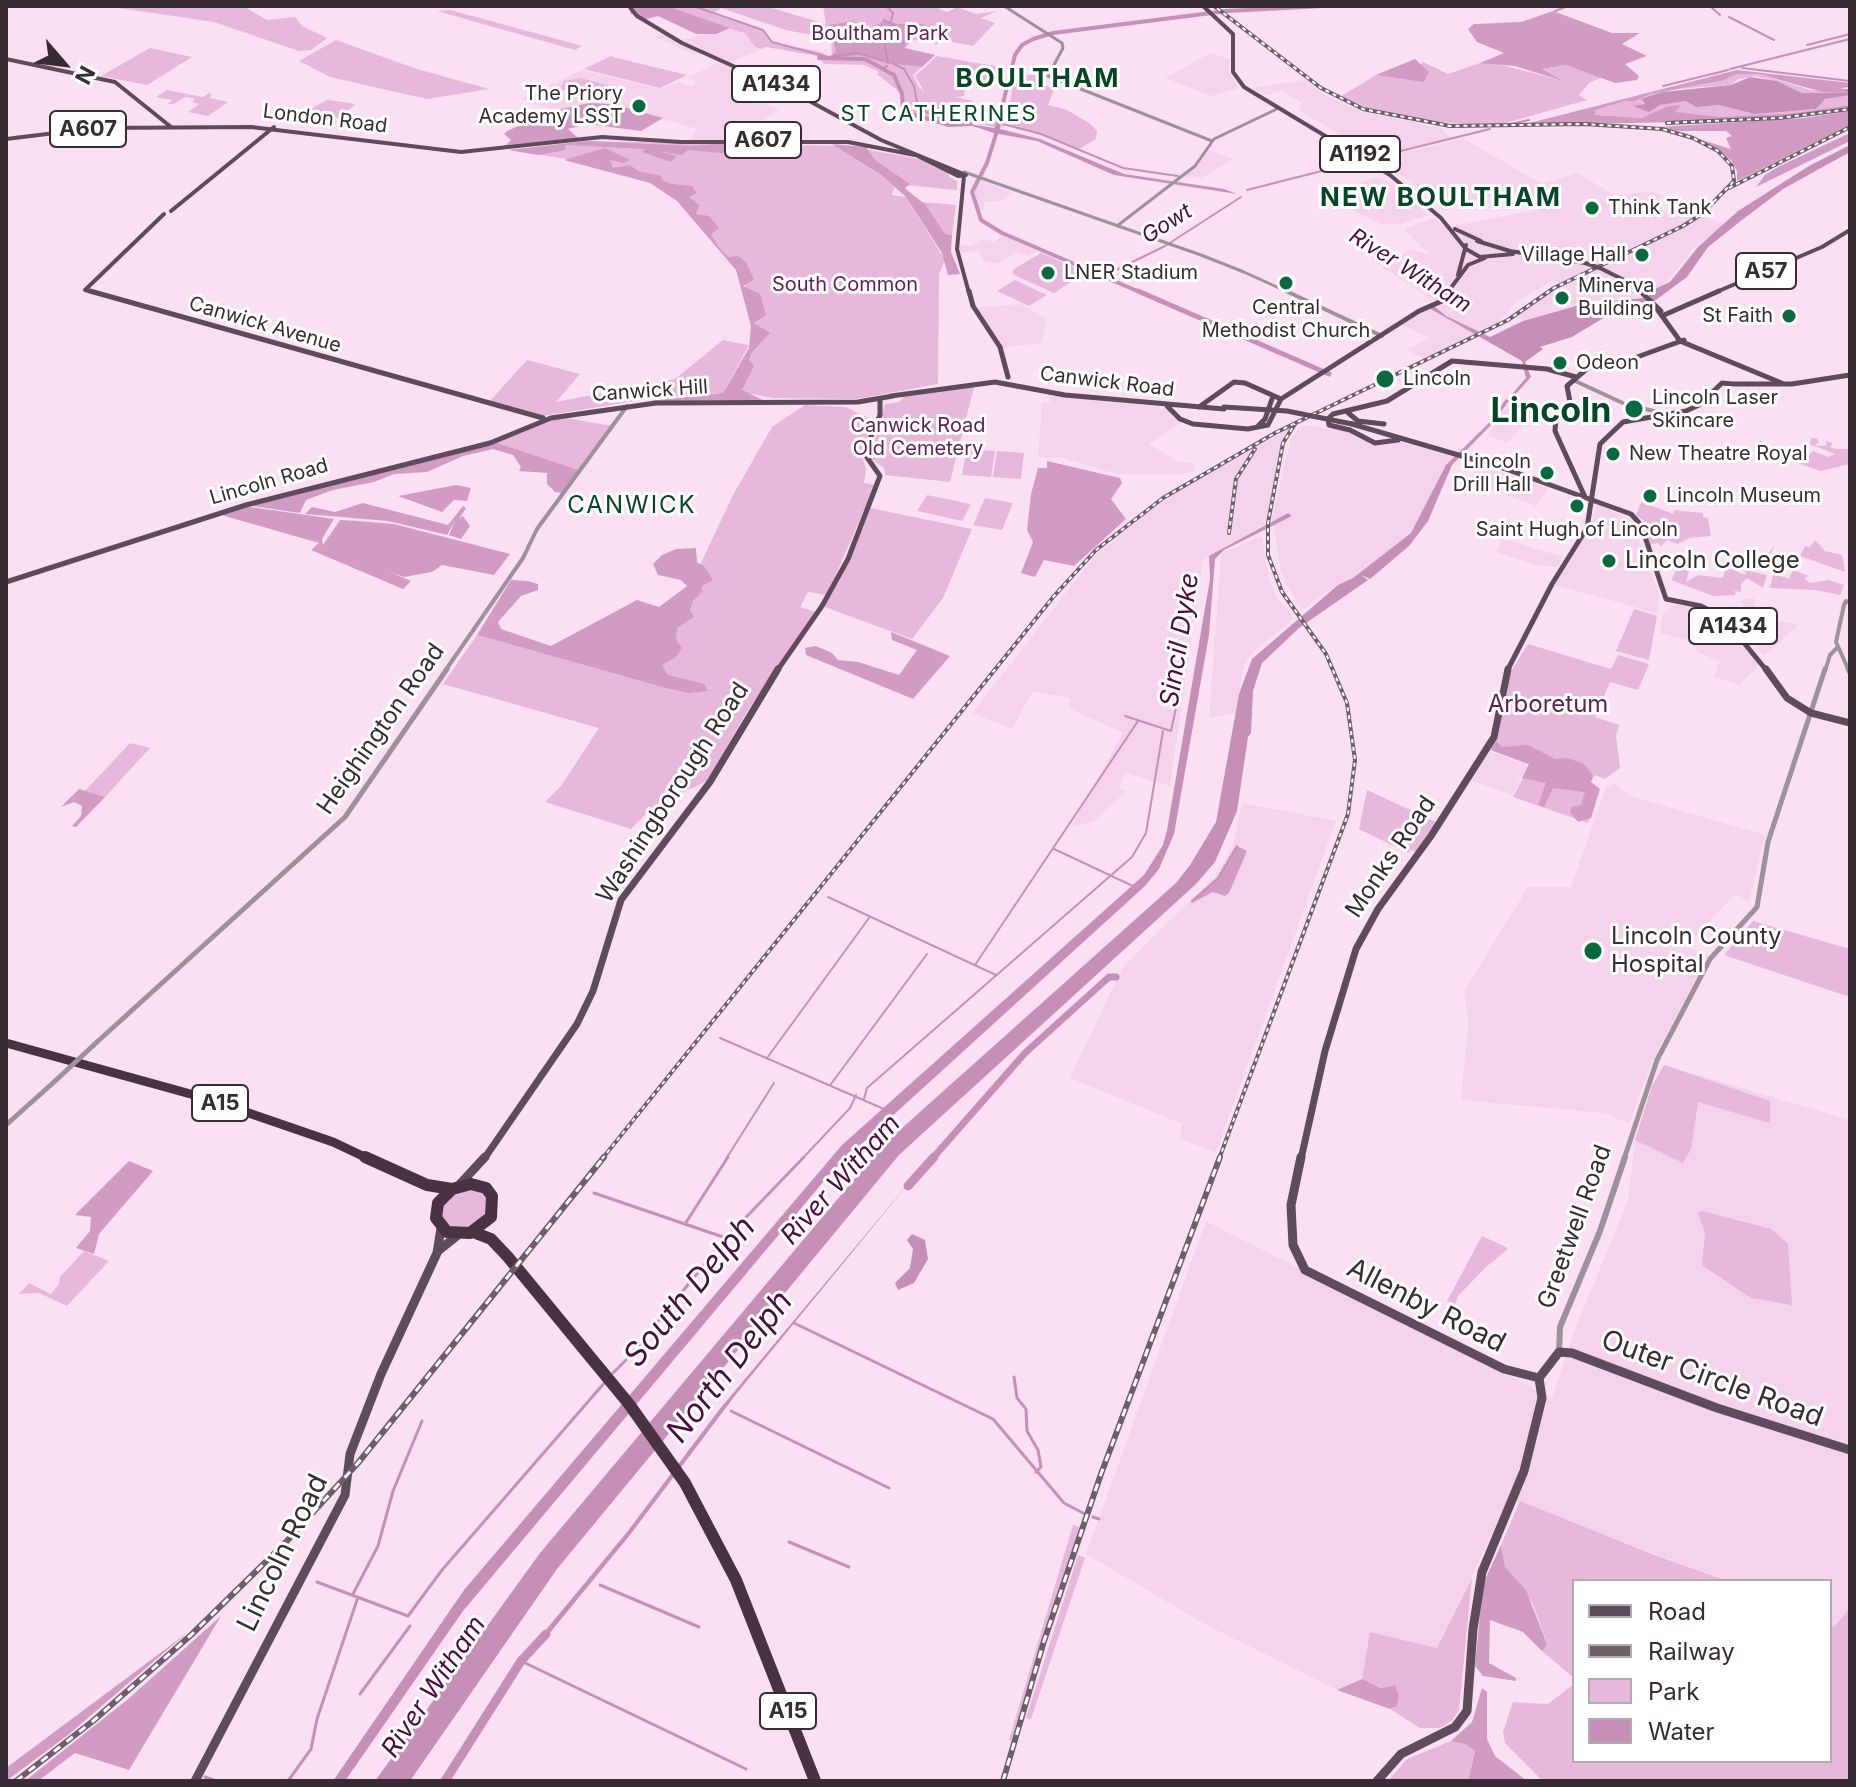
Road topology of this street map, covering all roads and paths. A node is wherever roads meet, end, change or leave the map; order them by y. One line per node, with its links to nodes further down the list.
1 (1004, 6): 9 (street)
2 (1203, 6): 5 (main road, A1192)
3 (631, 7): 10 (main road, A1434)
4 (6, 59): 6 (main road, A607)
5 (1278, 109): 9 (street); 14 (main road, A1192); 15 (main road, A1192)
6 (171, 127): 7 (main road, London Road / A607); 8 (main road, A607)
7 (274, 127): 10 (main road, London Road / A607); 47 (main road, Canwick Avenue)
8 (6, 139)
9 (1212, 141): 16 (street)
10 (894, 148): 11 (main road, A607); 12 (main road, A607)
11 (907, 150): 12 (main road); 13 (main road)
12 (915, 155): 13 (main road)
13 (962, 175): 16 (street); 30 (main road)
14 (1420, 192): 15 (main road); 18 (main road, A1192)
15 (1429, 207): 20 (main road, A1192)
16 (1117, 226): 26 (street)
17 (1850, 230): 25 (main road, A57)
18 (1481, 241): 19 (main road); 20 (main road)
19 (1496, 247): 21 (main road); 22 (main road)
20 (1465, 249): 23 (main road); 24 (main road)
21 (1527, 254): 22 (main road); 25 (main road, bridge)
22 (1497, 256): 23 (main road)
23 (1485, 258): 24 (main road)
24 (1457, 280): 26 (main road)
25 (1665, 315): 27 (main road); 27 (main road)
26 (1382, 336): 34 (main road)
27 (1682, 340): 29 (main road); 32 (main road)
28 (1850, 375): 32 (main road)
29 (1575, 379): 44 (main road); 46 (street); 53 (main road)
30 (1005, 381): 31 (main road, Canwick Road); 31 (main road); 33 (main road, Canwick Road); 33 (main road)
31 (988, 383): 37 (main road, Canwick Road)
32 (1784, 384): 46 (main road)
33 (1018, 387): 39 (main road, Canwick Road / A1434)
34 (1277, 399): 36 (main road); 49 (main road); 49 (main road)
35 (762, 401): 37 (main road, Canwick Road); 38 (main road, Canwick Hill)
36 (1206, 401): 40 (main road); 42 (main road)
37 (881, 403): 62 (main road, Washingborough Road)
38 (627, 406): 47 (main road, Canwick Hill); 61 (street, Heighington Road, bridge)
39 (1167, 406): 41 (main road, Canwick Road / A1434); 45 (main road)
40 (1214, 407): 42 (main road, Canwick Road / A1434); 43 (main road, Canwick Road / A1434)
41 (1184, 408): 42 (main road, Canwick Road / A1434); 45 (main road)
42 (1196, 408): 43 (main road, Canwick Road / A1434)
43 (1224, 408): 50 (main road, A1434, bridge)
44 (1346, 411): 48 (main road); 52 (main road)
45 (1175, 413): 49 (main road)
46 (1666, 414): 53 (main road, Monks Road)
47 (541, 420): 54 (main road, Lincoln Road)
48 (1384, 424): 50 (main road); 51 (main road)
49 (1244, 427)
50 (1378, 432): 51 (main road, A1434); 52 (main road)
51 (1399, 439): 52 (main road); 53 (main road, A1434)
52 (1379, 443)
53 (1589, 498): 58 (main road, A1434); 73 (main road, Monks Road)
54 (6, 582)
55 (1848, 602): 56 (street, Greetwell Road)
56 (1838, 647): 57 (street); 58 (street, Greetwell Road)
57 (1850, 673)
58 (1811, 713): 59 (main road, A1434); 74 (street, Greetwell Road)
59 (1850, 723)
60 (6, 1043): 63 (highway, A15)
61 (6, 1125)
62 (480, 1164): 64 (main road); 65 (main road, Washingborough Road)
63 (427, 1185): 65 (highway, A15); 66 (highway)
64 (479, 1185): 65 (highway, A15); 67 (highway)
65 (456, 1187): 66 (highway)
66 (437, 1206): 68 (highway)
67 (489, 1220): 69 (highway); 71 (highway)
68 (441, 1228): 70 (highway); 72 (main road, Lincoln Road)
69 (473, 1232): 70 (highway); 71 (highway, A15)
70 (458, 1235): 72 (main road, Lincoln Road)
71 (491, 1239): 78 (highway, A15)
72 (437, 1253): 77 (main road, Lincoln Road)
73 (1299, 1263): 75 (main road, Allenby Road)
74 (1559, 1352): 75 (main road, Greetwell Road); 76 (main road, Outer Circle Road)
75 (1539, 1378): 79 (main road)
76 (1850, 1450)
77 (195, 1781)
78 (815, 1781)
79 (1377, 1781)

